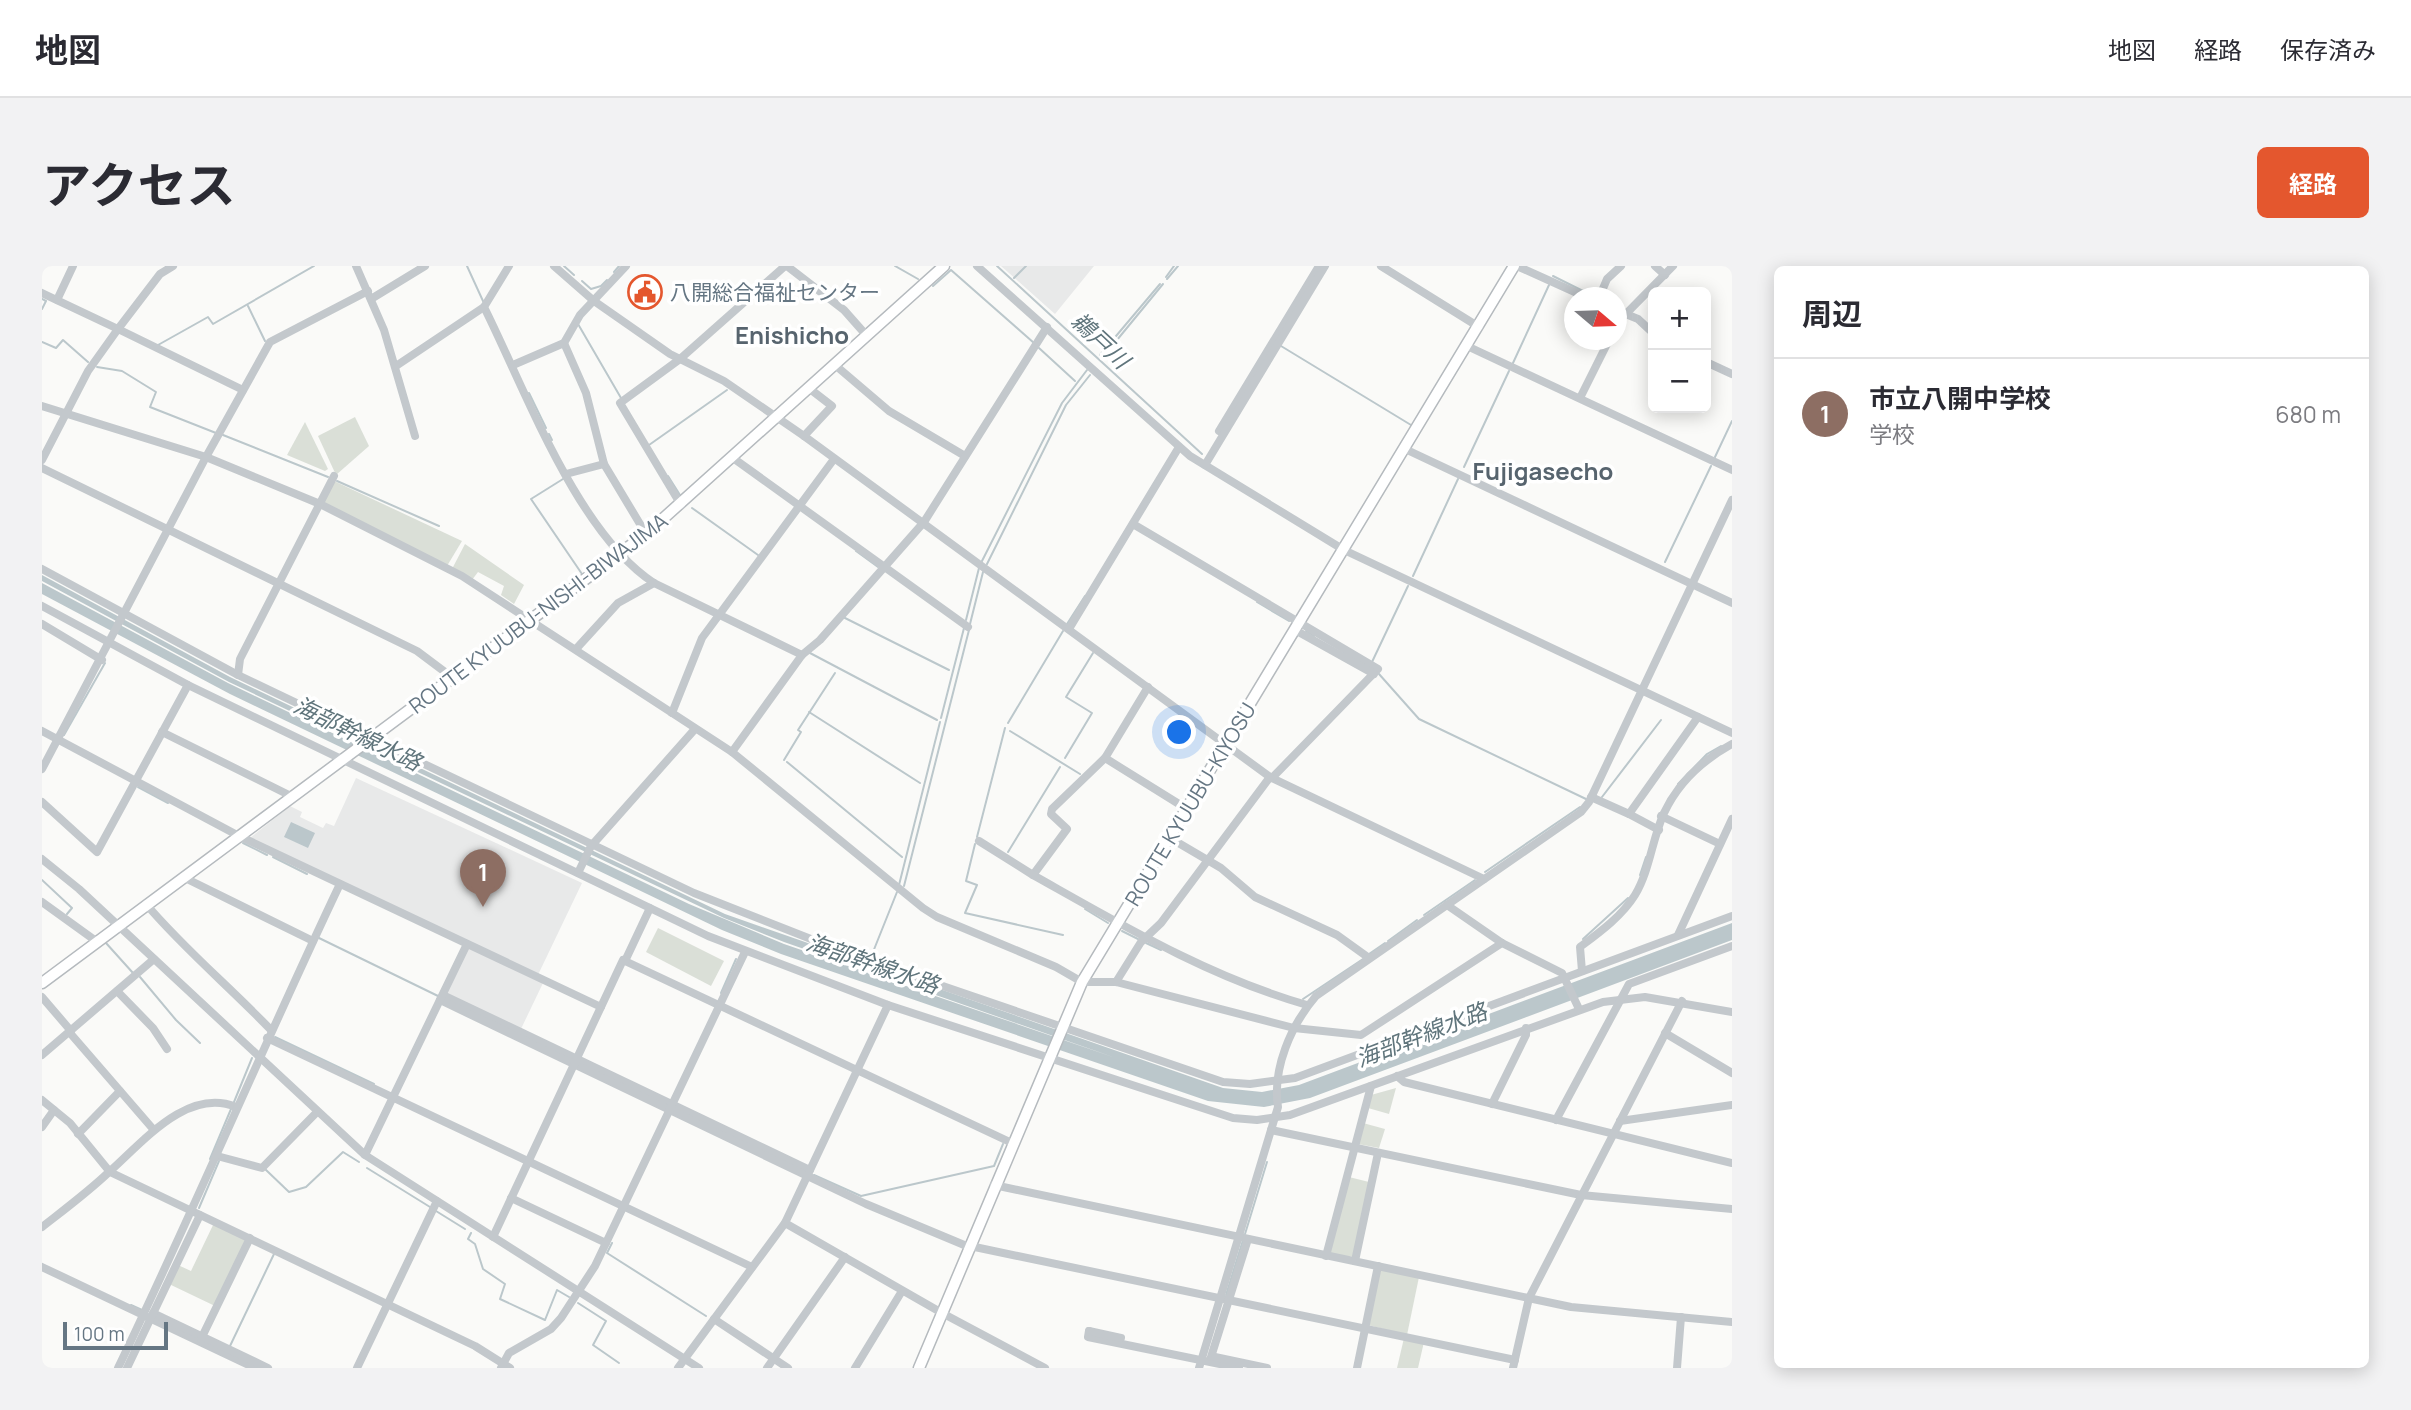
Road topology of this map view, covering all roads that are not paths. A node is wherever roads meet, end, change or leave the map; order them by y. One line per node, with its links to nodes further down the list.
1 (74, 266): 23 (street)
2 (173, 266): 30 (street)
3 (356, 266): 22 (street)
4 (425, 266): 22 (street)
5 (509, 266): 25 (street)
6 (554, 266): 24 (street)
7 (625, 266): 24 (street)
8 (786, 266): 32 (street); 37 (street)
9 (944, 266): 32 (main road, ROUTE KYUUBU-NISHI-BIWAJIMA)
10 (977, 266): 28 (street)
11 (1319, 266): 35 (street)
12 (1325, 266): 35 (street)
13 (1381, 266): 29 (street)
14 (1516, 266): 19 (street); 29 (main road, ROUTE KYUUBU-KIYOSU)
15 (1621, 266): 20 (street)
16 (1655, 266): 18 (street)
17 (1673, 266): 18 (street)
18 (1665, 275): 26 (street)
19 (1564, 287)
20 (1604, 287)
21 (42, 293): 23 (street)
22 (370, 295): 41 (street); 44 (street)
23 (57, 300): 30 (street)
24 (594, 301): 33 (street); 37 (street)
25 (484, 307): 39 (street); 41 (street)
26 (1627, 313)
27 (1627, 315): 31 (street)
28 (1047, 327): 51 (street); 53 (street)
29 (1479, 327): 34 (main road, ROUTE KYUUBU-KIYOSU)
30 (118, 329): 44 (street); 47 (street)
31 (1648, 329)
32 (867, 336): 40 (main road, ROUTE KYUUBU-NISHI-BIWAJIMA)
33 (564, 343): 39 (street); 59 (street)
34 (1467, 346): 45 (street); 52 (main road, ROUTE KYUUBU-KIYOSU)
35 (1273, 347): 58 (street)
36 (1604, 350): 45 (street)
37 (680, 359): 48 (street); 66 (street)
38 (1711, 364): 42 (street)
39 (513, 365): 62 (street)
40 (835, 365): 43 (main road, ROUTE KYUUBU-NISHI-BIWAJIMA); 53 (street)
41 (396, 366): 49 (street)
42 (1732, 374)
43 (810, 389): 48 (main road, ROUTE KYUUBU-NISHI-BIWAJIMA); 50 (street)
44 (243, 390): 54 (street)
45 (1580, 398): 61 (street)
46 (42, 406): 47 (street)
47 (65, 414): 54 (street); 57 (street)
48 (778, 418): 50 (street); 55 (main road, ROUTE KYUUBU-NISHI-BIWAJIMA)
49 (415, 436)
50 (804, 436): 56 (street)
51 (1179, 447): 58 (street); 69 (street)
52 (1405, 449): 72 (main road, ROUTE KYUUBU-KIYOSU); 78 (street)
53 (965, 456): 68 (street)
54 (206, 457): 65 (street); 70 (street)
55 (733, 458): 66 (main road, ROUTE KYUUBU-NISHI-BIWAJIMA); 67 (street)
56 (834, 459): 67 (street); 68 (street)
57 (42, 460)
58 (1203, 463): 72 (street)
59 (604, 464): 62 (street); 71 (street)
60 (42, 468): 70 (street)
61 (1732, 470)
62 (566, 474): 73 (street)
63 (334, 476): 65 (street)
64 (1732, 500): 78 (street)
65 (320, 504): 76 (street); 83 (street)
66 (681, 505): 71 (main road, ROUTE KYUUBU-NISHI-BIWAJIMA)
67 (799, 506): 74 (street); 81 (street)
68 (924, 522): 74 (street); 87 (street)
69 (1133, 524): 86 (street); 87 (street)
70 (169, 529): 76 (street); 82 (street)
71 (646, 534): 73 (main road, ROUTE KYUUBU-NISHI-BIWAJIMA)
72 (1344, 550): 86 (main road, ROUTE KYUUBU-KIYOSU); 98 (street)
73 (621, 554): 77 (street); 83 (main road, ROUTE KYUUBU-NISHI-BIWAJIMA)
74 (883, 567): 85 (street); 90 (street)
75 (42, 569): 82 (street)
76 (279, 583): 91 (street); 95 (street)
77 (654, 583): 81 (street); 89 (street)
78 (1692, 584): 79 (street); 98 (street)
79 (1732, 603)
80 (42, 606): 88 (street)
81 (719, 615): 90 (street); 99 (street)
82 (124, 616): 88 (street); 93 (street)
83 (531, 620): 89 (street); 95 (main road, ROUTE KYUUBU-NISHI-BIWAJIMA)
84 (42, 624): 92 (street)
85 (968, 627)
86 (1297, 627): 107 (main road, ROUTE KYUUBU-KIYOSU); 113 (street)
87 (1069, 629): 97 (street)
88 (113, 639): 92 (street); 96 (street)
89 (576, 649): 99 (street)
90 (802, 655): 109 (street)
91 (240, 659): 93 (street); 94 (street)
92 (102, 660): 105 (street)
93 (229, 670): 94 (street)
94 (238, 675): 106 (street)
95 (453, 678): 106 (main road, ROUTE KYUUBU-NISHI-BIWAJIMA)
96 (188, 685): 103 (street); 110 (street)
97 (1148, 687): 107 (street); 111 (street)
98 (1642, 690): 100 (street); 116 (street)
99 (671, 713): 101 (street)
100 (1698, 717): 104 (street); 119 (street)
101 (695, 729): 109 (street); 127 (street)
102 (42, 731): 105 (street)
103 (162, 732): 114 (street); 115 (street)
104 (1732, 733)
105 (58, 740): 112 (street); 114 (street)
106 (368, 740): 110 (main road, ROUTE KYUUBU-NISHI-BIWAJIMA); 127 (street)
107 (1226, 744): 113 (street); 118 (main road, ROUTE KYUUBU-KIYOSU)
108 (1732, 744): 120 (street)
109 (732, 752): 155 (street)
110 (345, 757): 115 (main road, ROUTE KYUUBU-NISHI-BIWAJIMA); 130 (street)
111 (1105, 758): 118 (street); 131 (street)
112 (42, 769)
113 (1271, 778): 129 (street); 133 (street)
114 (135, 781): 117 (street); 123 (street)
115 (293, 797): 123 (main road, ROUTE KYUUBU-NISHI-BIWAJIMA)
116 (1591, 797): 119 (street); 133 (street)
117 (42, 802)
118 (1187, 809): 124 (main road, ROUTE KYUUBU-KIYOSU)
119 (1629, 814): 122 (street)
120 (1662, 817): 122 (street); 126 (street)
121 (1732, 819): 126 (street)
122 (1659, 831): 153 (street)
123 (239, 836): 132 (main road, ROUTE KYUUBU-NISHI-BIWAJIMA); 134 (street)
124 (1170, 838): 129 (street); 140 (main road, ROUTE KYUUBU-KIYOSU)
125 (979, 841): 131 (street)
126 (1720, 844): 142 (street)
127 (592, 845): 130 (street); 169 (street)
128 (42, 859): 141 (street)
129 (1209, 860): 143 (street); 150 (street)
130 (580, 869): 138 (street)
131 (1033, 875): 140 (street)
132 (183, 877): 136 (main road, ROUTE KYUUBU-NISHI-BIWAJIMA); 145 (street)
133 (1485, 879): 137 (street)
134 (340, 884): 145 (street); 147 (street)
135 (42, 902): 144 (street)
136 (146, 904): 141 (main road, ROUTE KYUUBU-NISHI-BIWAJIMA); 174 (street)
137 (1447, 905): 146 (street); 150 (street)
138 (650, 908): 149 (street); 152 (street)
139 (1732, 916): 142 (street)
140 (1118, 923): 143 (street); 155 (main road, ROUTE KYUUBU-KIYOSU)
141 (118, 925): 144 (main road, ROUTE KYUUBU-NISHI-BIWAJIMA); 151 (street)
142 (1678, 935): 153 (street)
143 (1146, 938): 156 (street); 165 (street)
144 (96, 941): 157 (main road, ROUTE KYUUBU-NISHI-BIWAJIMA)
145 (313, 941): 174 (street)
146 (1502, 943): 154 (street); 170 (street)
147 (467, 944): 160 (street); 166 (street)
148 (1732, 946): 161 (street)
149 (745, 952): 163 (street); 164 (street)
150 (1369, 958): 165 (street)
151 (154, 959): 158 (street); 178 (street)
152 (625, 961): 163 (street); 166 (street)
153 (1582, 971): 154 (street)
154 (1567, 979): 167 (street); 183 (street)
155 (1082, 982): 156 (street); 169 (main road, ROUTE KYUUBU-KIYOSU)
156 (1116, 982): 170 (street)
157 (42, 983)
158 (117, 991): 172 (street); 175 (street)
159 (42, 997): 172 (street)
160 (441, 998): 179 (street); 186 (street)
161 (1620, 999): 162 (street); 167 (street); 195 (street)
162 (1682, 1001): 168 (street); 173 (street)
163 (720, 1005): 180 (street); 191 (street)
164 (888, 1005): 176 (street); 180 (street)
165 (1307, 1005): 170 (street)
166 (601, 1007): 179 (street)
167 (1579, 1009): 171 (street)
168 (1732, 1012)
169 (1060, 1028): 176 (main road, ROUTE KYUUBU-KIYOSU); 183 (street)
170 (1294, 1028): 183 (street)
171 (1526, 1028): 182 (street); 188 (street)
172 (71, 1032): 177 (street); 185 (street)
173 (1665, 1033): 181 (street); 196 (street)
174 (269, 1034): 178 (street); 186 (street)
175 (167, 1049)
176 (1049, 1053): 194 (street); 202 (main road, ROUTE KYUUBU-KIYOSU)
177 (42, 1055)
178 (258, 1057): 190 (street); 193 (street)
179 (575, 1061): 191 (street); 207 (street)
180 (858, 1070): 202 (street); 210 (street)
181 (1732, 1073)
182 (1397, 1076): 184 (street); 188 (street)
183 (1276, 1085): 194 (street)
184 (1371, 1086): 194 (street); 203 (street)
185 (120, 1091): 198 (street); 200 (street)
186 (393, 1097): 206 (street); 207 (street)
187 (42, 1100): 192 (street)
188 (1492, 1104): 195 (street)
189 (1732, 1105): 196 (street)
190 (236, 1107): 198 (street); 205 (street)
191 (671, 1107): 210 (street); 215 (street)
192 (54, 1110): 197 (street); 200 (street)
193 (317, 1112): 205 (street); 206 (street)
194 (1275, 1118): 199 (street)
195 (1556, 1120): 201 (street)
196 (1620, 1121): 201 (street)
197 (42, 1127)
198 (153, 1129): 209 (street)
199 (1271, 1130): 203 (street); 222 (street)
200 (78, 1134): 209 (street)
201 (1613, 1134): 208 (street); 212 (street)
202 (1012, 1143): 211 (main road, ROUTE KYUUBU-KIYOSU)
203 (1354, 1150): 204 (street); 225 (street)
204 (1378, 1153): 212 (street); 227 (street)
205 (217, 1156): 217 (street)
206 (365, 1156): 214 (street)
207 (527, 1161): 213 (street); 215 (street)
208 (1732, 1163)
209 (110, 1172): 217 (street); 219 (street)
210 (808, 1172): 218 (street); 224 (street)
211 (995, 1185): 222 (street); 224 (main road, ROUTE KYUUBU-KIYOSU)
212 (1581, 1195): 216 (street); 233 (street)
213 (511, 1198): 220 (street); 223 (street)
214 (437, 1201): 220 (street); 235 (street)
215 (624, 1206): 223 (street); 230 (street)
216 (1732, 1209)
217 (197, 1213): 221 (street); 237 (street)
218 (785, 1223): 226 (street); 230 (street)
219 (42, 1227)
220 (493, 1237): 232 (street)
221 (250, 1238): 235 (street); 242 (street)
222 (1243, 1238): 225 (street); 234 (street)
223 (606, 1243): 232 (street)
224 (969, 1247): 234 (street); 236 (main road, ROUTE KYUUBU-KIYOSU)
225 (1326, 1256): 227 (street)
226 (845, 1257): 231 (street); 243 (street)
227 (1355, 1261): 229 (street)
228 (42, 1266): 237 (street)
229 (1378, 1266): 233 (street); 241 (street)
230 (752, 1267): 239 (street)
231 (902, 1290): 236 (street); 257 (street)
232 (579, 1292): 245 (street); 247 (street)
233 (1529, 1298): 238 (street); 246 (street)
234 (1225, 1299): 241 (street); 244 (street)
235 (388, 1303): 247 (street); 252 (street)
236 (942, 1313): 258 (main road, ROUTE KYUUBU-KIYOSU); 259 (street)
237 (149, 1315): 242 (street); 248 (street); 249 (street)
238 (1681, 1317): 240 (street); 263 (street)
239 (714, 1319): 243 (street); 245 (street)
240 (1732, 1322)
241 (1365, 1329): 246 (street); 262 (street)
242 (201, 1339): 250 (street); 251 (street)
243 (774, 1357): 255 (street); 256 (street)
244 (1205, 1358): 244 (street); 260 (street); 261 (street)
245 (685, 1359): 253 (street); 254 (street)
246 (1514, 1364)
247 (504, 1367)
248 (118, 1368)
249 (127, 1368)
250 (255, 1368)
251 (268, 1368)
252 (356, 1368)
253 (678, 1368)
254 (699, 1368)
255 (766, 1368)
256 (788, 1368)
257 (855, 1368)
258 (919, 1368)
259 (1045, 1368)
260 (1239, 1368)
261 (1267, 1368)
262 (1357, 1368)
263 (1676, 1368)

